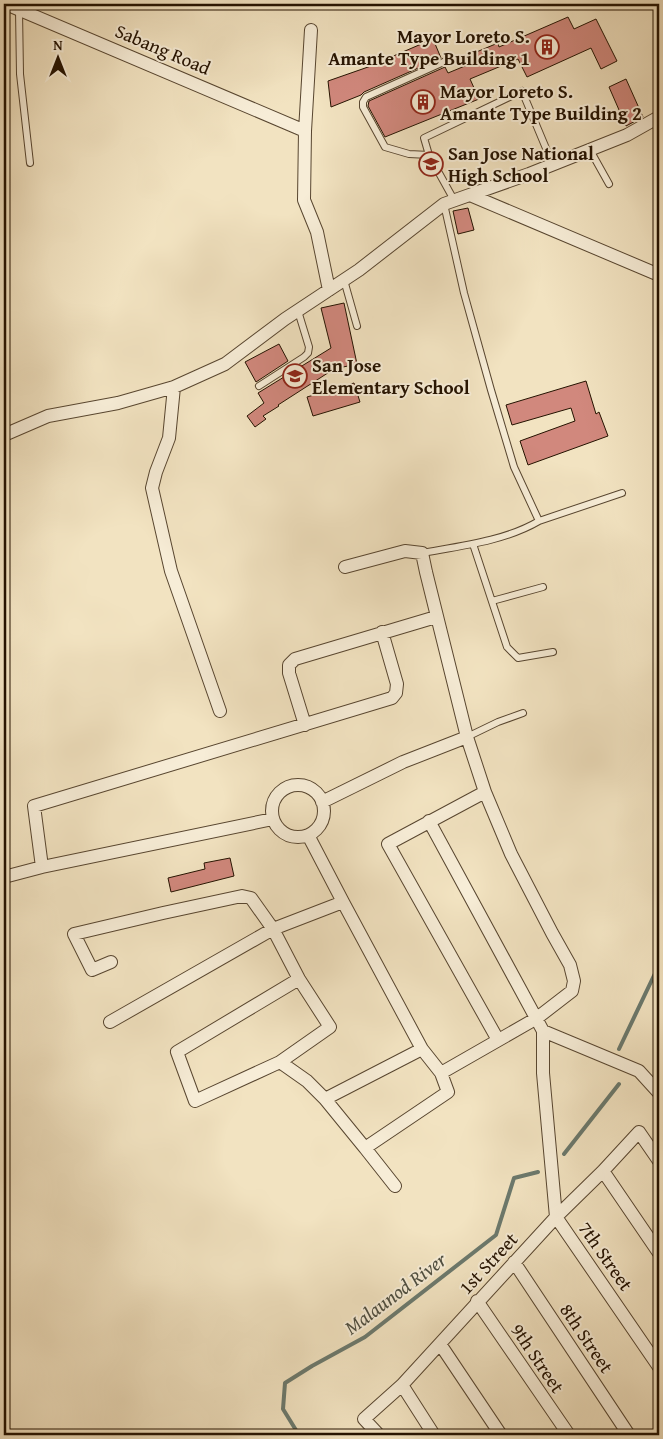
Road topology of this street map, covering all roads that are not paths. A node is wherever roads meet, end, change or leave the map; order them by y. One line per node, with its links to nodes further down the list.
1 (6, 4): 2 (street, Sabang Road)
2 (19, 9): 6 (street, Sabang Road); 9 (lane)
3 (311, 30): 6 (street)
4 (448, 60): 8 (lane)
5 (659, 117): 7 (street)
6 (305, 130): 16 (street)
7 (590, 150): 10 (street); 11 (lane)
8 (429, 155): 10 (lane); 13 (lane)
9 (30, 163)
10 (552, 165): 12 (street)
11 (609, 184)
12 (470, 195): 13 (street); 14 (street)
13 (449, 202): 15 (street); 23 (lane)
14 (659, 275)
15 (344, 280): 16 (street); 18 (lane)
16 (329, 290): 17 (street)
17 (298, 311): 19 (lane); 20 (street)
18 (356, 326)
19 (259, 386)
20 (174, 387): 21 (street); 32 (street)
21 (4, 435)
22 (622, 493): 23 (lane)
23 (539, 521): 24 (lane)
24 (473, 544): 25 (lane); 28 (lane)
25 (422, 554): 26 (street); 29 (street)
26 (345, 567)
27 (543, 587): 28 (lane)
28 (492, 601): 31 (lane)
29 (436, 617): 30 (street); 35 (street)
30 (382, 632): 34 (street); 34 (street)
31 (553, 652)
32 (220, 710)
33 (523, 713): 35 (lane)
34 (305, 725): 41 (street)
35 (467, 737): 36 (street); 37 (street)
36 (485, 792): 39 (street); 47 (street)
37 (322, 802): 38 (street); 40 (street)
38 (273, 819): 40 (street); 41 (street)
39 (429, 821): 47 (street); 50 (street)
40 (308, 835): 43 (street)
41 (42, 867): 42 (street)
42 (4, 877)
43 (343, 902): 44 (street); 51 (street)
44 (273, 930): 45 (street); 46 (street); 48 (street)
45 (111, 962)
46 (299, 980): 52 (street); 52 (street)
47 (537, 1018): 49 (street); 50 (street)
48 (110, 1022)
49 (543, 1031): 54 (street); 60 (street)
50 (498, 1040): 53 (street)
51 (422, 1049): 53 (street); 55 (street)
52 (280, 1062): 55 (street)
53 (441, 1073): 56 (street)
54 (659, 1092)
55 (325, 1099): 56 (street)
56 (365, 1148): 59 (street)
57 (659, 1161): 58 (street, 1st Street)
58 (604, 1171): 60 (street, 1st Street); 61 (street)
59 (395, 1186)
60 (556, 1217): 62 (street, 1st Street); 65 (street, 7th Street)
61 (659, 1253)
62 (514, 1262): 63 (street, 1st Street); 71 (street, 8th Street)
63 (477, 1301): 64 (street, 1st Street); 70 (street, 9th Street)
64 (440, 1344): 66 (street, 1st Street); 69 (street)
65 (659, 1367)
66 (402, 1385): 67 (street, 1st Street); 68 (street)
67 (379, 1435)
68 (434, 1435)
69 (501, 1435)
70 (568, 1435)
71 (629, 1435)

